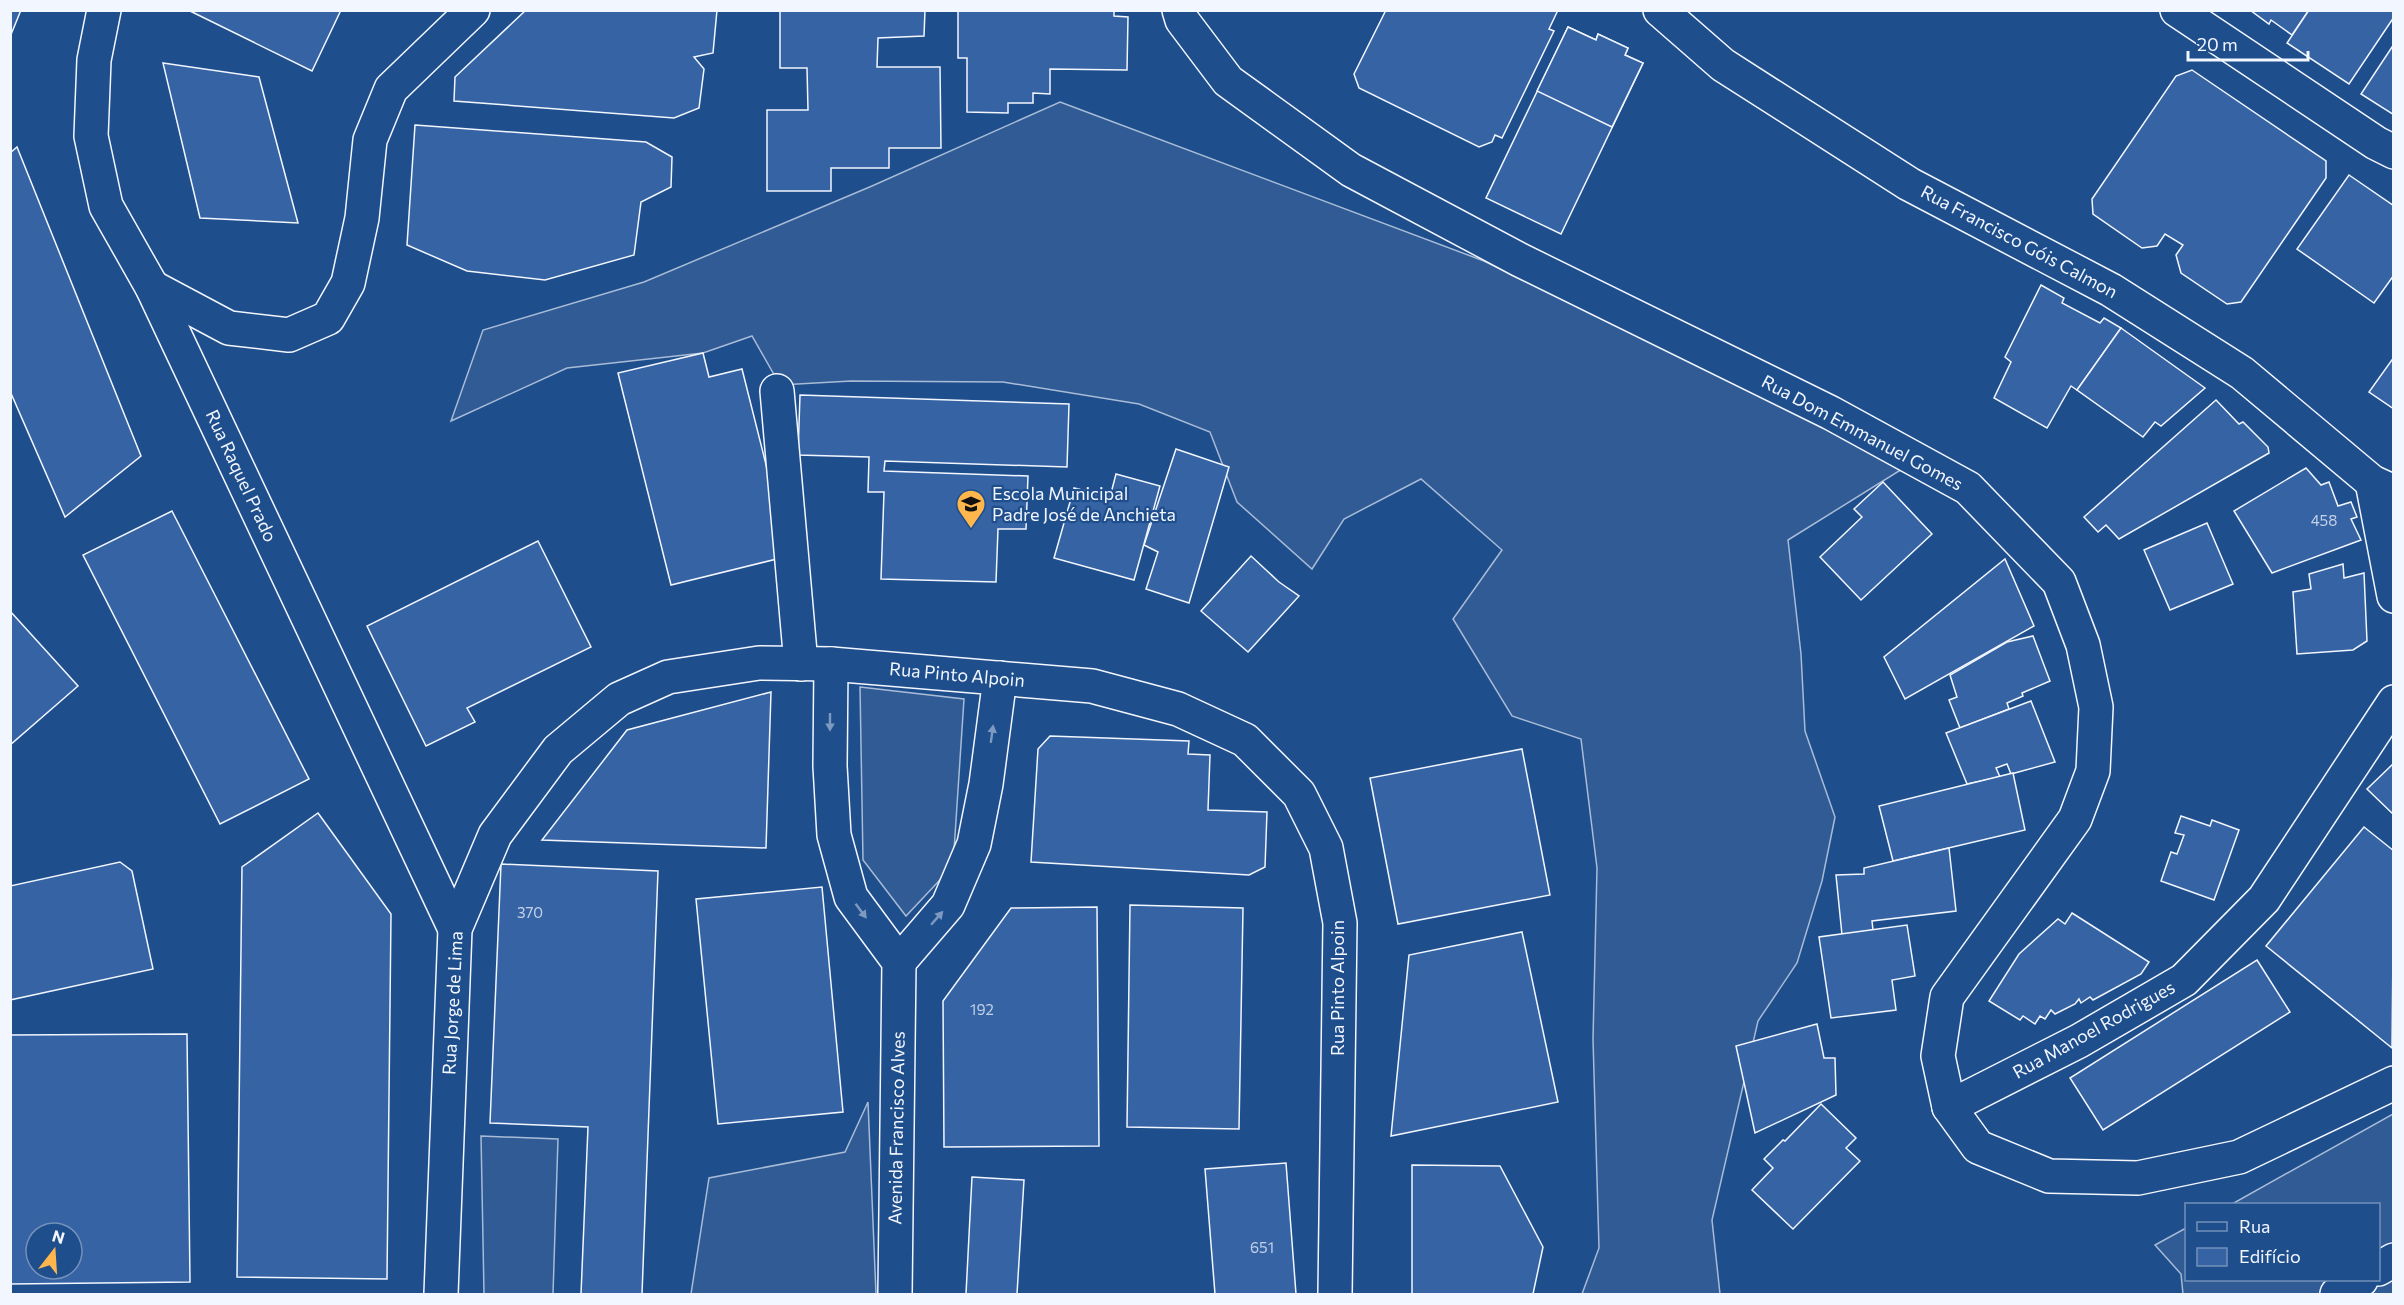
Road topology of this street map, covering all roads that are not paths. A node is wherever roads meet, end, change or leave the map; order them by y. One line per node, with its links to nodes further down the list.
1 (104, 10): 7 (street, Rua Raquel Prado)
2 (473, 10): 7 (street)
3 (1179, 10): 17 (street, Rua Dom Emmanuel Gomes)
4 (1660, 10): 9 (street, Rua Francisco Góis Calmon)
5 (2177, 10): 6 (street)
6 (2394, 152)
7 (152, 287): 14 (street, Rua Raquel Prado)
8 (777, 391): 11 (street)
9 (2383, 487): 10 (street, Rua Francisco Góis Calmon)
10 (2394, 596)
11 (816, 664): 12 (street, Rua Pinto Alpoin); 14 (street, Rua Jorge de Lima); 15 (street, one-way to 15)
12 (1000, 678): 15 (street, one-way to 12); 23 (street, Rua Pinto Alpoin)
13 (2394, 702): 17 (street, Rua Manoel Rodrigues)
14 (455, 929): 21 (street, Rua Jorge de Lima)
15 (899, 962): 22 (street, Avenida Francisco Alves)
16 (2394, 1083): 17 (street, Rua Dom Emmanuel Gomes)
17 (1949, 1107)
18 (2394, 1260): 19 (street)
19 (2380, 1268)
20 (2359, 1281): 24 (street)
21 (441, 1294)
22 (895, 1294)
23 (1335, 1294)
24 (2337, 1294)

